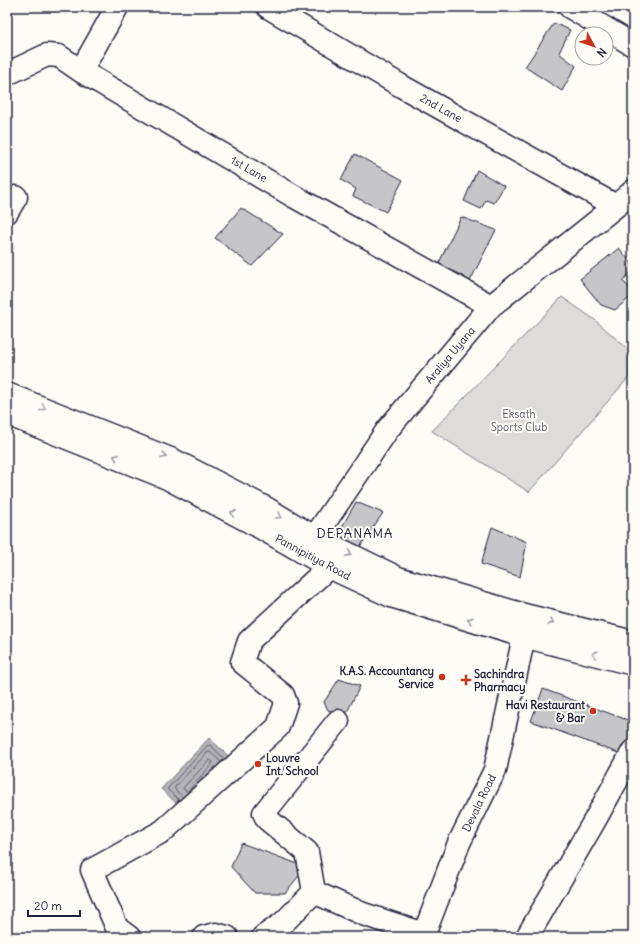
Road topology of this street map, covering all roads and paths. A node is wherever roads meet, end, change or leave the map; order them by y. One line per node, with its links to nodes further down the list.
1 (117, 7): 5 (street)
2 (268, 7): 8 (street, 2nd Lane)
3 (570, 7): 4 (street)
4 (633, 45)
5 (81, 71): 6 (street, 1st Lane); 9 (street, 1st Lane)
6 (7, 74)
7 (633, 191): 8 (street, Araliya Uyana)
8 (616, 206): 9 (street, Araliya Uyana)
9 (491, 306): 12 (street, Araliya Uyana)
10 (7, 394): 12 (street, Pannipitiya Road, one-way to 12)
11 (7, 414): 12 (street, Pannipitiya Road, one-way to 11)
12 (309, 545): 13 (street, Pannipitiya Road); 14 (street, Pannipitiya Road, one-way to 14)
13 (330, 567): 14 (street, Pannipitiya Road, one-way to 13); 21 (street)
14 (526, 626): 15 (street, Pannipitiya Road, one-way to 15); 16 (street, Pannipitiya Road, one-way to 14); 20 (street, Devala Road)
15 (633, 642)
16 (633, 664)
17 (338, 721): 19 (street)
18 (633, 751): 25 (street)
19 (314, 892): 20 (street); 24 (street)
20 (423, 936)
21 (129, 937)
22 (204, 937): 23 (street)
23 (227, 937)
24 (263, 937)
25 (527, 937)

